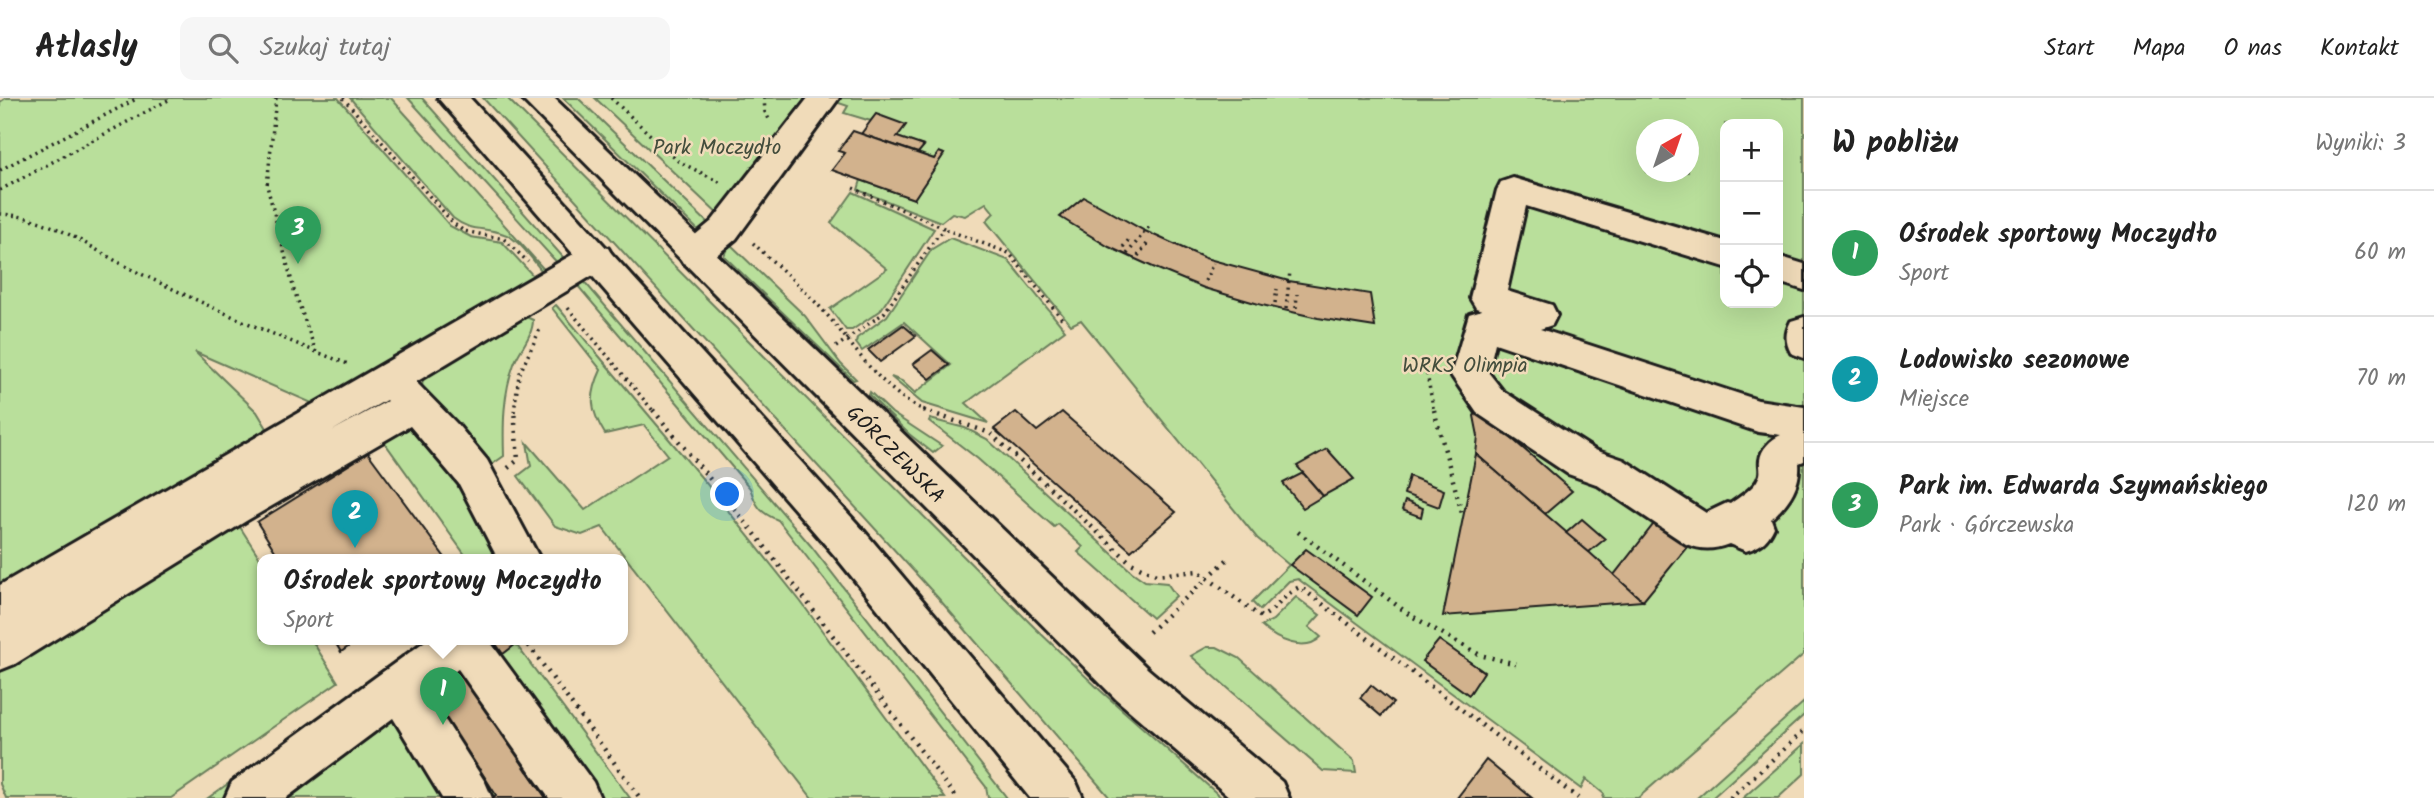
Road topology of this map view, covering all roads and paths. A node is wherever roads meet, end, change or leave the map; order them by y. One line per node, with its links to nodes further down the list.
1 (138, 98): 8 (path)
2 (172, 98): 10 (path)
3 (276, 98): 40 (path)
4 (343, 98): 27 (path)
5 (453, 98): 21 (main road)
6 (536, 98): 18 (main road, GÓRCZEWSKA)
7 (824, 98): 18 (main road)
8 (0, 170)
9 (853, 188): 13 (path)
10 (0, 190)
11 (0, 214): 40 (path)
12 (1152, 224): 19 (path)
13 (947, 230): 34 (path); 37 (path)
14 (1131, 237): 16 (path)
15 (1147, 244): 20 (path)
16 (1123, 247)
17 (1720, 252): 43 (main road)
18 (695, 254): 67 (main road, GÓRCZEWSKA)
19 (1127, 254)
20 (1138, 256)
21 (596, 257): 27 (main road); 66 (main road)
22 (1213, 263): 26 (path)
23 (1290, 271): 33 (path)
24 (1783, 271): 25 (main road)
25 (1804, 277)
26 (1205, 281)
27 (548, 285): 42 (main road); 65 (path)
28 (1277, 289): 31 (path)
29 (1297, 294): 32 (path)
30 (809, 296): 37 (path)
31 (1275, 303)
32 (1296, 308)
33 (1286, 309)
34 (1063, 320)
35 (544, 324): 46 (path)
36 (1804, 331): 38 (main road)
37 (845, 340): 39 (path); 51 (path)
38 (1804, 343)
39 (835, 347)
40 (316, 352): 42 (path)
41 (1427, 374): 47 (path)
42 (401, 392): 46 (main road); 52 (main road); 57 (main road)
43 (1804, 402)
44 (1804, 423): 45 (main road)
45 (1804, 445)
46 (481, 487): 49 (main road)
47 (1463, 517)
48 (1298, 532): 58 (path)
49 (517, 554)
50 (1229, 558): 51 (path)
51 (1209, 577): 53 (path); 68 (path)
52 (0, 608)
53 (1149, 632)
54 (457, 645): 59 (main road)
55 (468, 645): 63 (main road)
56 (528, 645): 64 (path)
57 (0, 649)
58 (1516, 664)
59 (399, 688): 61 (main road); 62 (main road)
60 (1804, 731): 69 (path)
61 (248, 798)
62 (470, 798)
63 (577, 798)
64 (640, 798)
65 (957, 798)
66 (1060, 798)
67 (1266, 798)
68 (1578, 798)
69 (1730, 798)

